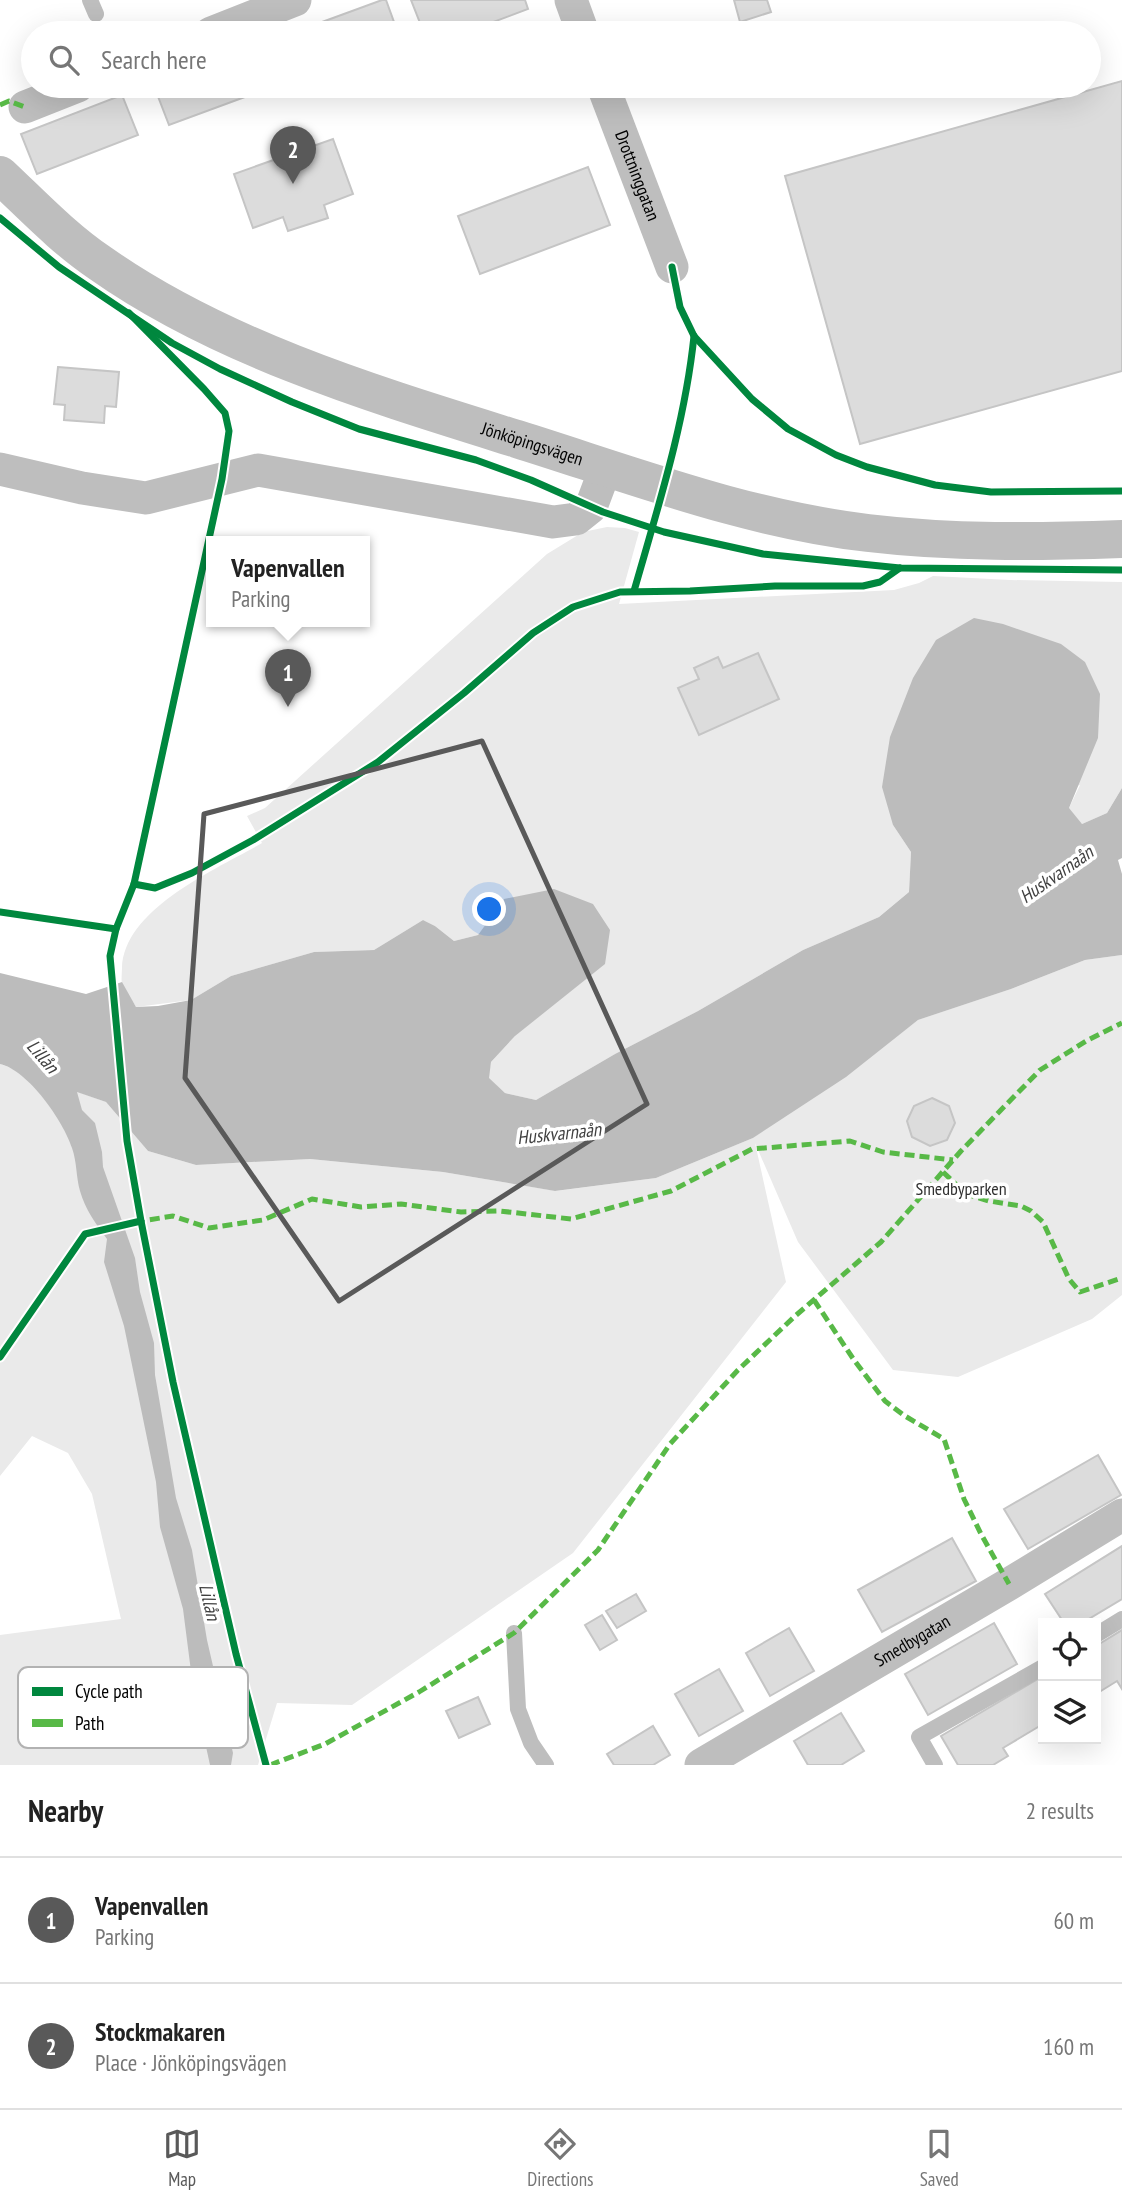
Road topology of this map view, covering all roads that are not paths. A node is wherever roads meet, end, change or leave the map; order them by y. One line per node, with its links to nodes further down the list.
1 (295, 0): 3 (street)
2 (571, 0): 4 (street)
3 (242, 21)
4 (579, 21)
5 (48, 98): 7 (street)
6 (608, 98): 9 (street, Drottninggatan)
7 (25, 107)
8 (0, 175): 10 (street, Jönköpingsvägen)
9 (672, 267)
10 (606, 467): 11 (street); 12 (street, Jönköpingsvägen)
11 (0, 469)
12 (1122, 539)
13 (1122, 1515): 19 (street, Smedbygatan)
14 (1122, 1619): 15 (lane)
15 (1101, 1632)
16 (514, 1633): 18 (lane)
17 (1038, 1670): 20 (lane)
18 (545, 1765)
19 (701, 1765)
20 (934, 1765)

